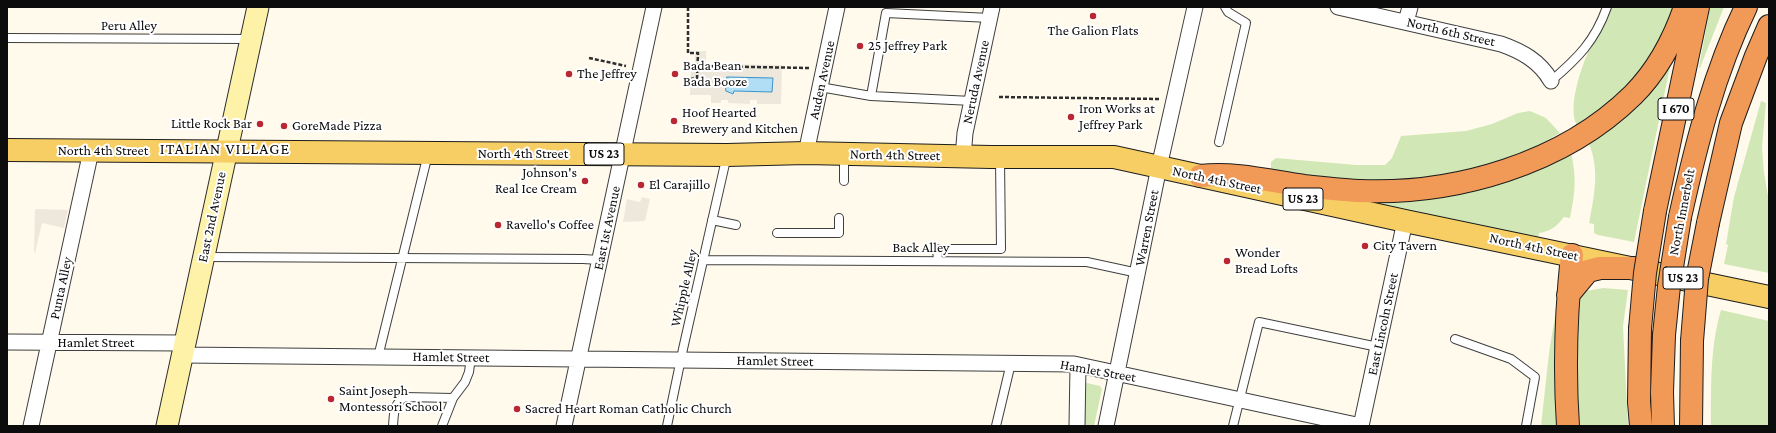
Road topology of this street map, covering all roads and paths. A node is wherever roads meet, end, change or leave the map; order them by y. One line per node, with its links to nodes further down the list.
1 (258, 7): 17 (street, East 2nd Avenue)
2 (654, 7): 35 (street, East 1st Avenue)
3 (688, 7): 20 (path)
4 (837, 7): 24 (street, Auden Avenue)
5 (1195, 7): 40 (street, Warren Street)
6 (1225, 7): 29 (lane)
7 (1338, 7): 14 (street, North 6th Street)
8 (1410, 7): 14 (street)
9 (1607, 7): 23 (lane)
10 (1685, 7): 41 (highway)
11 (1698, 7): 85 (highway, North Innerbelt / I 670, bridge)
12 (1746, 7): 86 (highway, North Innerbelt, bridge)
13 (991, 12): 25 (lane); 28 (street, Neruda Avenue)
14 (1406, 22): 23 (street, North 6th Street)
15 (1769, 26): 87 (highway, North Innerbelt, bridge)
16 (7, 38): 17 (lane, Peru Alley)
17 (251, 39): 32 (street, East 2nd Avenue)
18 (589, 58): 19 (path)
19 (626, 66)
20 (697, 66): 21 (path); 22 (path)
21 (810, 68)
22 (690, 78)
23 (1551, 81)
24 (820, 87): 25 (lane); 34 (street, Auden Avenue)
25 (871, 96): 28 (lane)
26 (999, 97): 27 (path)
27 (1166, 100)
28 (972, 101): 38 (street, Neruda Avenue)
29 (1219, 142)
30 (7, 150): 31 (main road, North 4th Street / US 23)
31 (90, 151): 32 (main road, North 4th Street / US 23); 60 (street, Punta Alley)
32 (226, 151): 33 (main road, North 4th Street / US 23); 49 (street, East 2nd Avenue)
33 (428, 153): 35 (main road, North 4th Street / US 23); 50 (lane)
34 (806, 153): 36 (main road, North 4th Street / US 23); 37 (main road, North 4th Street / US 23)
35 (623, 154): 37 (main road, North 4th Street / US 23); 51 (street, East 1st Avenue)
36 (844, 154): 38 (main road, North 4th Street / US 23); 42 (lane)
37 (727, 155): 44 (lane, Whipple Alley)
38 (963, 156): 39 (main road, North 4th Street / US 23)
39 (1000, 157): 40 (main road, North 4th Street / US 23); 53 (lane)
40 (1159, 167): 41 (main road, North 4th Street / US 23); 55 (street, Warren Street)
41 (1200, 176): 45 (main road, North 4th Street / US 23)
42 (844, 181)
43 (839, 218): 47 (lane)
44 (712, 220): 46 (lane); 52 (lane, Whipple Alley)
45 (1405, 221): 48 (main road, North 4th Street / US 23); 61 (street, East Lincoln Street)
46 (736, 225)
47 (777, 233)
48 (1572, 254): 54 (main road, North 4th Street / US 23); 56 (highway)
49 (204, 257): 50 (lane); 62 (street, East 2nd Avenue)
50 (402, 258): 51 (lane); 63 (lane)
51 (600, 260): 65 (street, East 1st Avenue)
52 (703, 260): 53 (lane, Back Alley); 66 (lane, Whipple Alley)
53 (938, 261): 55 (lane, Back Alley)
54 (1634, 268): 56 (highway); 57 (main road, North 4th Street / US 23)
55 (1138, 273): 69 (street, Warren Street)
56 (1568, 295): 84 (highway)
57 (1769, 296)
58 (1455, 338): 83 (lane)
59 (7, 342): 60 (street, Hamlet Street)
60 (49, 342): 62 (street, Hamlet Street); 72 (street, Punta Alley)
61 (1378, 347): 71 (lane); 82 (street, East Lincoln Street)
62 (183, 349): 63 (street, Hamlet Street); 73 (street, East 2nd Avenue)
63 (378, 357): 64 (street, Hamlet Street)
64 (471, 358): 65 (street, Hamlet Street); 70 (lane)
65 (579, 358): 66 (street, Hamlet Street); 76 (street, East 1st Avenue)
66 (680, 360): 67 (street, Hamlet Street); 77 (lane, Whipple Alley)
67 (1011, 363): 68 (street, Hamlet Street); 78 (lane)
68 (1078, 365): 69 (street, Hamlet Street); 79 (street)
69 (1118, 374): 71 (street, Hamlet Street); 80 (street, Warren Street)
70 (452, 398): 74 (lane); 75 (lane)
71 (1239, 400): 81 (lane); 82 (street, Hamlet Street)
72 (31, 426)
73 (167, 426)
74 (393, 426)
75 (442, 426)
76 (564, 426)
77 (667, 426)
78 (996, 426)
79 (1077, 426)
80 (1106, 426)
81 (1233, 426)
82 (1361, 426)
83 (1526, 426)
84 (1568, 426)
85 (1641, 426)
86 (1663, 426)
87 (1691, 426)

